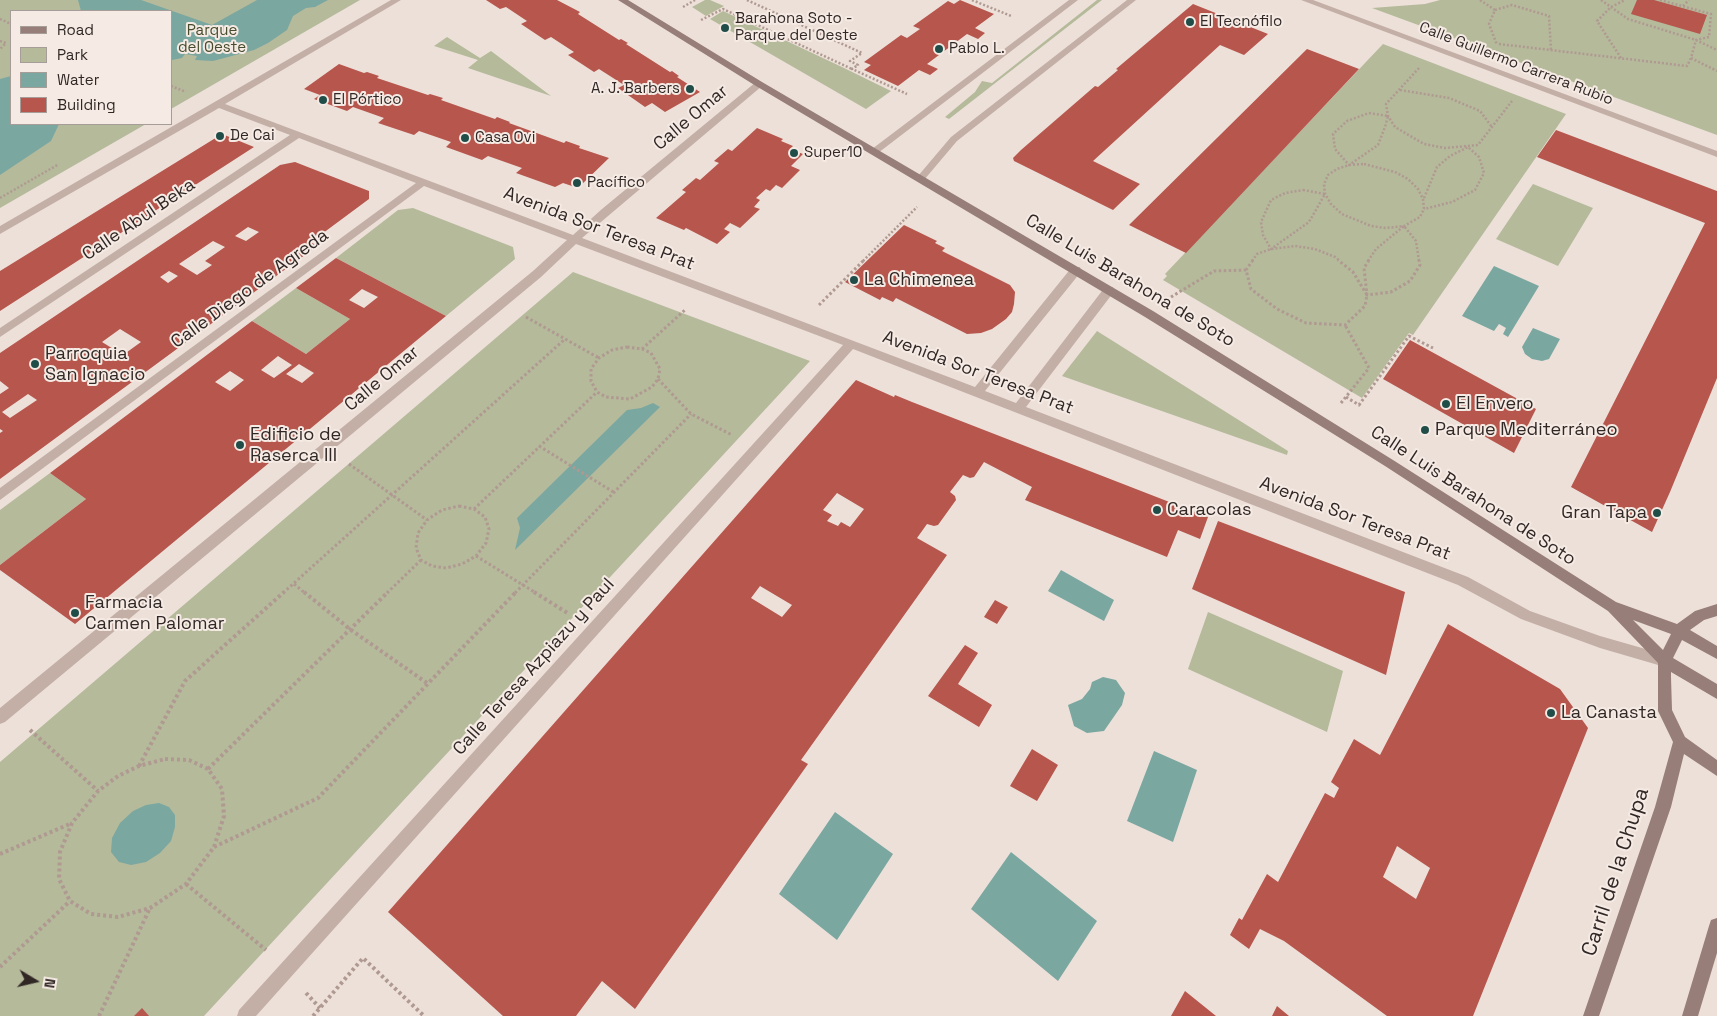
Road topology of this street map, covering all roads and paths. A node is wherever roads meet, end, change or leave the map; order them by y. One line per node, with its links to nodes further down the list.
1 (397, 0): 38 (street)
2 (622, 0): 21 (main road, Calle Luis Barahona de Soto)
3 (695, 0): 14 (path)
4 (747, 0): 32 (path)
5 (972, 0): 20 (path)
6 (1074, 0): 43 (street)
7 (1132, 0): 46 (street)
8 (1305, 0): 44 (street, Calle Guillermo Carrera Rubio)
9 (1480, 0): 17 (path)
10 (1601, 0): 16 (path)
11 (1625, 0): 16 (path)
12 (1660, 0): 15 (path)
13 (1689, 0): 15 (path)
14 (682, 6)
15 (1683, 6): 19 (path)
16 (1611, 7): 23 (path); 29 (path)
17 (1495, 10): 24 (path); 27 (path)
18 (1717, 11): 19 (path)
19 (1710, 14): 23 (path)
20 (1011, 16)
21 (676, 34): 32 (path); 34 (main road, Calle Luis Barahona de Soto)
22 (0, 40): 26 (path)
23 (1696, 40): 28 (path); 30 (path)
24 (1498, 44): 25 (path); 27 (path)
25 (1495, 48)
26 (0, 49)
27 (1551, 50): 29 (path)
28 (1717, 50)
29 (1621, 58): 30 (path)
30 (1691, 58): 33 (path)
31 (1419, 68): 35 (path)
32 (852, 69): 36 (path)
33 (1717, 71)
34 (759, 84): 43 (main road, Calle Luis Barahona de Soto); 54 (street, Calle Omar)
35 (1400, 90): 39 (path); 40 (path)
36 (907, 94)
37 (1517, 95): 40 (path)
38 (217, 104): 41 (street, Avenida Sor Teresa Prat); 53 (street)
39 (1388, 116): 42 (path); 45 (path); 45 (path)
40 (1492, 127): 42 (path)
41 (297, 135): 47 (street, Avenida Sor Teresa Prat); 65 (street, Calle Abul Beka)
42 (1468, 147): 50 (path); 51 (path)
43 (876, 151): 46 (main road, Calle Luis Barahona de Soto)
44 (1717, 154)
45 (1349, 165): 49 (path); 50 (path)
46 (921, 178): 48 (main road, Calle Luis Barahona de Soto)
47 (423, 182): 54 (street, Avenida Sor Teresa Prat); 82 (street, Calle Diego de Agreda)
48 (937, 187): 56 (main road, Calle Luis Barahona de Soto); 63 (path)
49 (1325, 194): 52 (path); 55 (path); 55 (path)
50 (1424, 199): 51 (path)
51 (1424, 209): 52 (path)
52 (1404, 226): 60 (path); 60 (path)
53 (0, 231)
54 (574, 240): 63 (street, Avenida Sor Teresa Prat); 99 (street, Calle Omar)
55 (1271, 249): 57 (path); 60 (path)
56 (1076, 270): 58 (main road, Calle Luis Barahona de Soto); 73 (street)
57 (1246, 270): 59 (path); 64 (path)
58 (1109, 290): 75 (street); 77 (main road, Calle Luis Barahona de Soto)
59 (1180, 290)
60 (1367, 295): 64 (path)
61 (687, 308): 68 (path)
62 (522, 315): 66 (path)
63 (799, 324): 67 (street, Avenida Sor Teresa Prat)
64 (1345, 325): 74 (path)
65 (0, 333)
66 (565, 339): 70 (path); 83 (path)
67 (851, 344): 73 (street, Avenida Sor Teresa Prat); 79 (street, Calle Teresa Azpiazu y Paul)
68 (642, 348): 70 (path); 71 (path)
69 (1433, 348): 74 (path)
70 (600, 358): 72 (path)
71 (658, 379): 72 (path); 76 (path)
72 (597, 392): 78 (path)
73 (977, 393): 75 (street, Avenida Sor Teresa Prat)
74 (1346, 397): 77 (path)
75 (1018, 409): 96 (street, Avenida Sor Teresa Prat)
76 (692, 414): 79 (path); 81 (path)
77 (1324, 422): 90 (main road, Calle Luis Barahona de Soto)
78 (539, 446): 81 (path); 84 (path)
79 (755, 449): 92 (street, Calle Teresa Azpiazu y Paul)
80 (344, 461): 83 (path)
81 (615, 493): 89 (path)
82 (0, 495)
83 (392, 495): 85 (path); 88 (path)
84 (474, 508): 85 (path); 86 (path)
85 (427, 520): 87 (path)
86 (476, 556): 87 (path); 89 (path)
87 (421, 560): 93 (path)
88 (294, 584): 93 (path); 102 (path)
89 (523, 585): 92 (path); 97 (path)
90 (1611, 606): 94 (main road, Calle Luis Barahona de Soto); 96 (main road, Calle Luis Barahona de Soto)
91 (1717, 610): 94 (main road)
92 (593, 629): 114 (street, Calle Teresa Azpiazu y Paul)
93 (351, 630): 97 (path); 103 (path)
94 (1679, 630): 95 (main road); 96 (main road)
95 (1717, 653)
96 (1665, 661): 98 (main road, Avenida Sor Teresa Prat); 101 (main road)
97 (426, 683): 107 (path)
98 (1717, 692)
99 (3, 709)
100 (30, 729): 105 (path)
101 (1680, 742): 104 (main road); 119 (main road, Carril de la Chupa)
102 (140, 766): 103 (path); 105 (path)
103 (208, 769): 107 (path)
104 (1717, 769)
105 (98, 791): 106 (path)
106 (72, 823): 108 (path); 110 (path)
107 (214, 848): 109 (path)
108 (0, 854)
109 (186, 884): 111 (path); 114 (path)
110 (70, 901): 111 (path); 113 (path)
111 (150, 908): 115 (path)
112 (1717, 926): 120 (main road)
113 (0, 967)
114 (284, 974): 116 (street, Calle Teresa Azpiazu y Paul)
115 (98, 1016)
116 (245, 1016)
117 (313, 1016): 118 (path)
118 (424, 1016)
119 (1592, 1016)
120 (1690, 1016)

